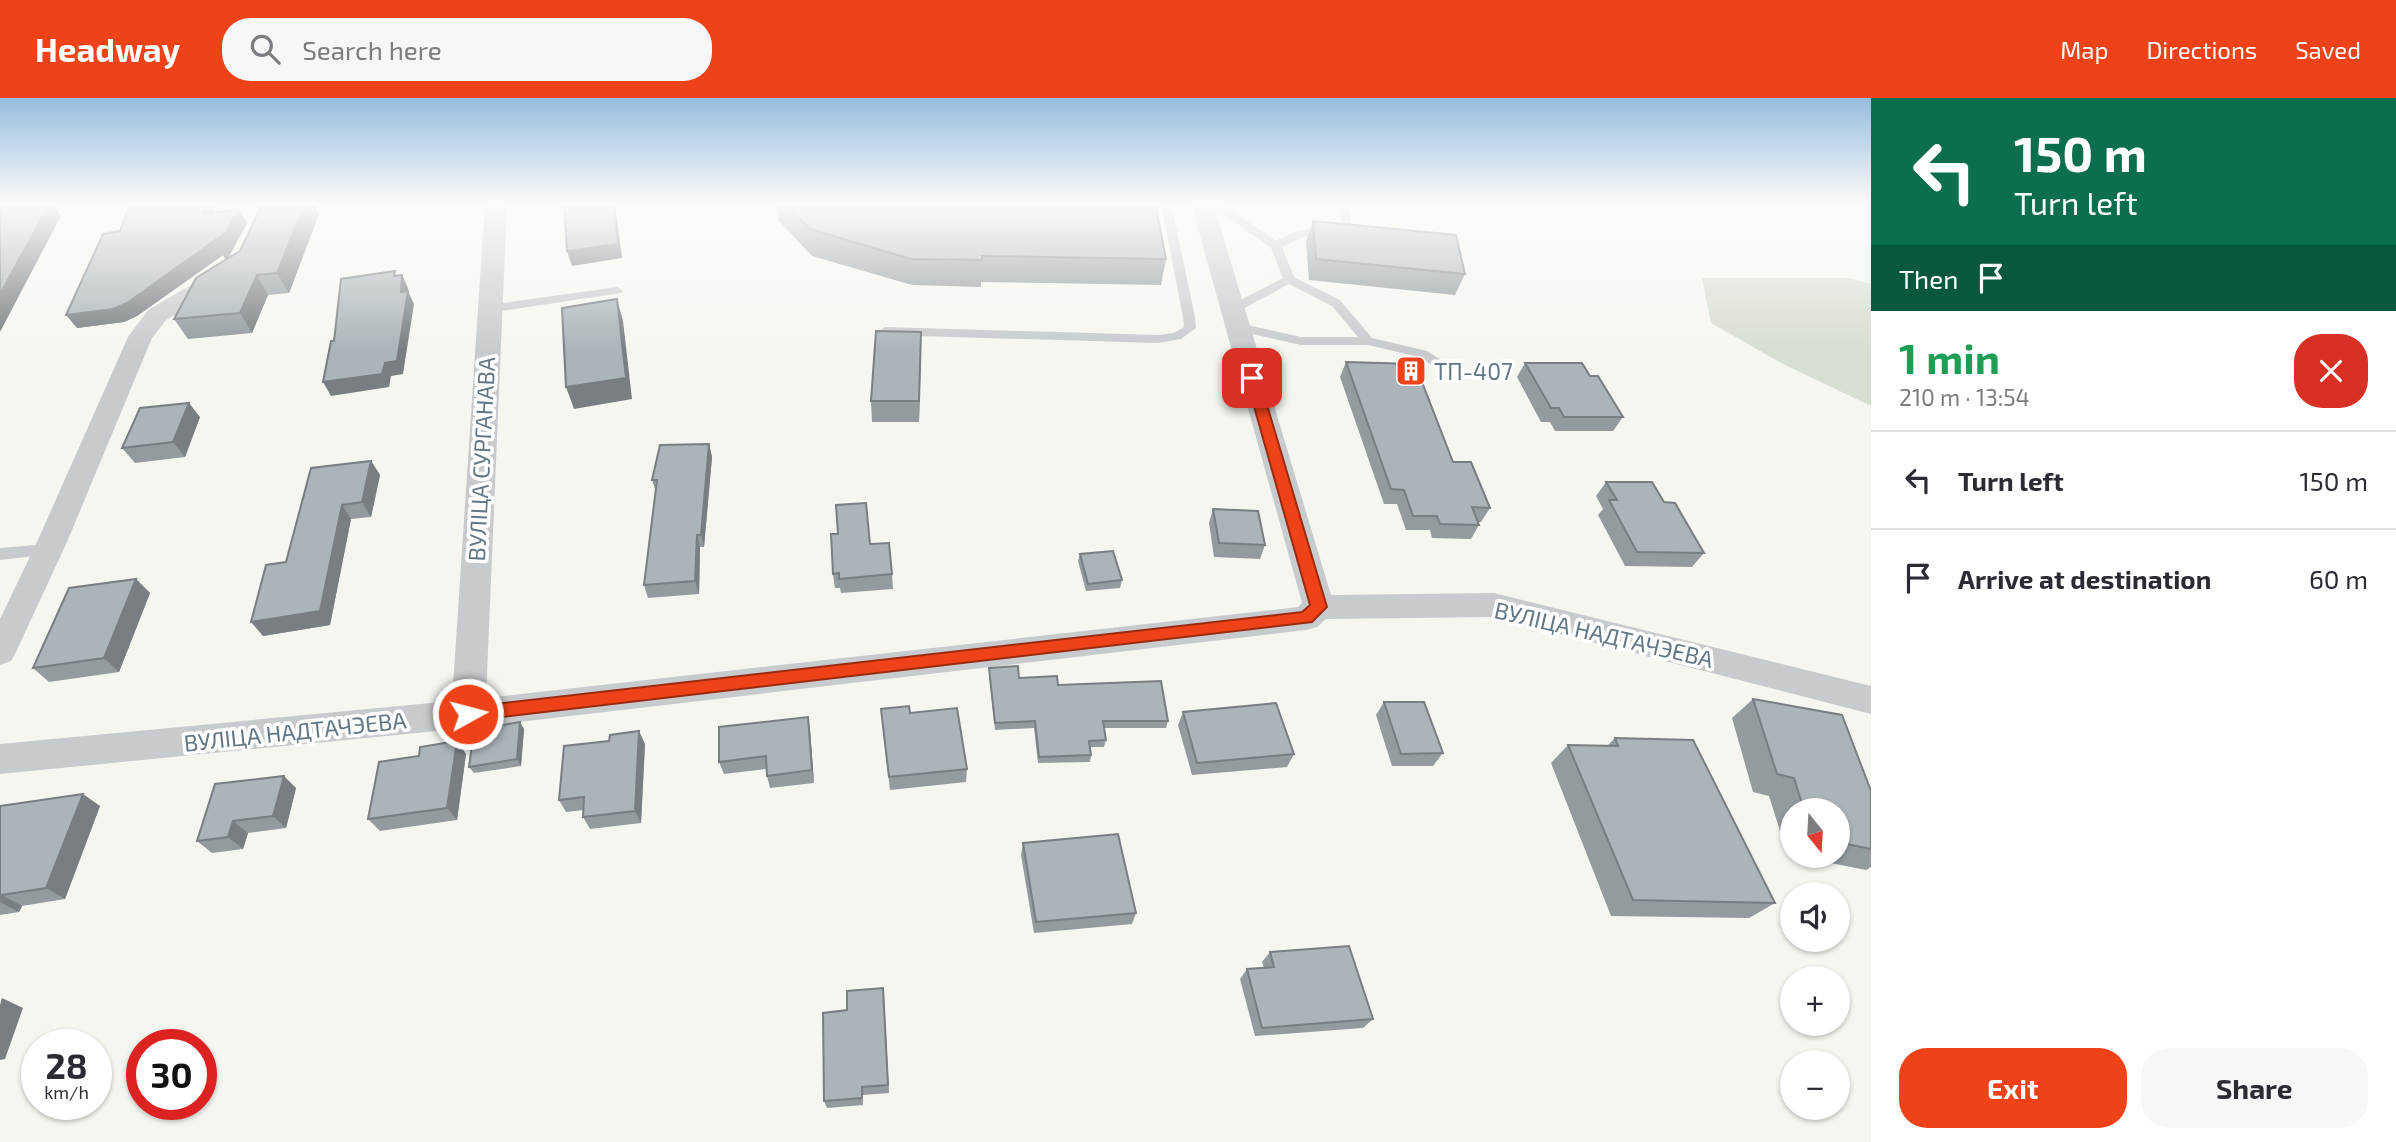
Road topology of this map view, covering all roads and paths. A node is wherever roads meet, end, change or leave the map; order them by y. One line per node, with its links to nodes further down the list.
1 (493, 252): 8 (street, ВУЛІЦА СУРГАНАВА)
2 (1176, 252): 10 (lane)
3 (1216, 252): 9 (street)
4 (1278, 252): 6 (lane)
5 (241, 265): 13 (street)
6 (1289, 279): 9 (lane); 11 (lane)
7 (617, 291): 8 (lane)
8 (489, 309): 18 (street, ВУЛІЦА СУРГАНАВА)
9 (1235, 318): 11 (lane); 15 (street)
10 (885, 331)
11 (1368, 341): 12 (lane)
12 (1445, 368)
13 (48, 550): 14 (lane); 16 (street)
14 (0, 554)
15 (1319, 607): 17 (street, ВУЛІЦА НАДТАЧЭЕВА); 18 (street, ВУЛІЦА НАДТАЧЭЕВА)
16 (0, 652)
17 (1871, 700)
18 (468, 714): 19 (street, ВУЛІЦА НАДТАЧЭЕВА)
19 (0, 759)

